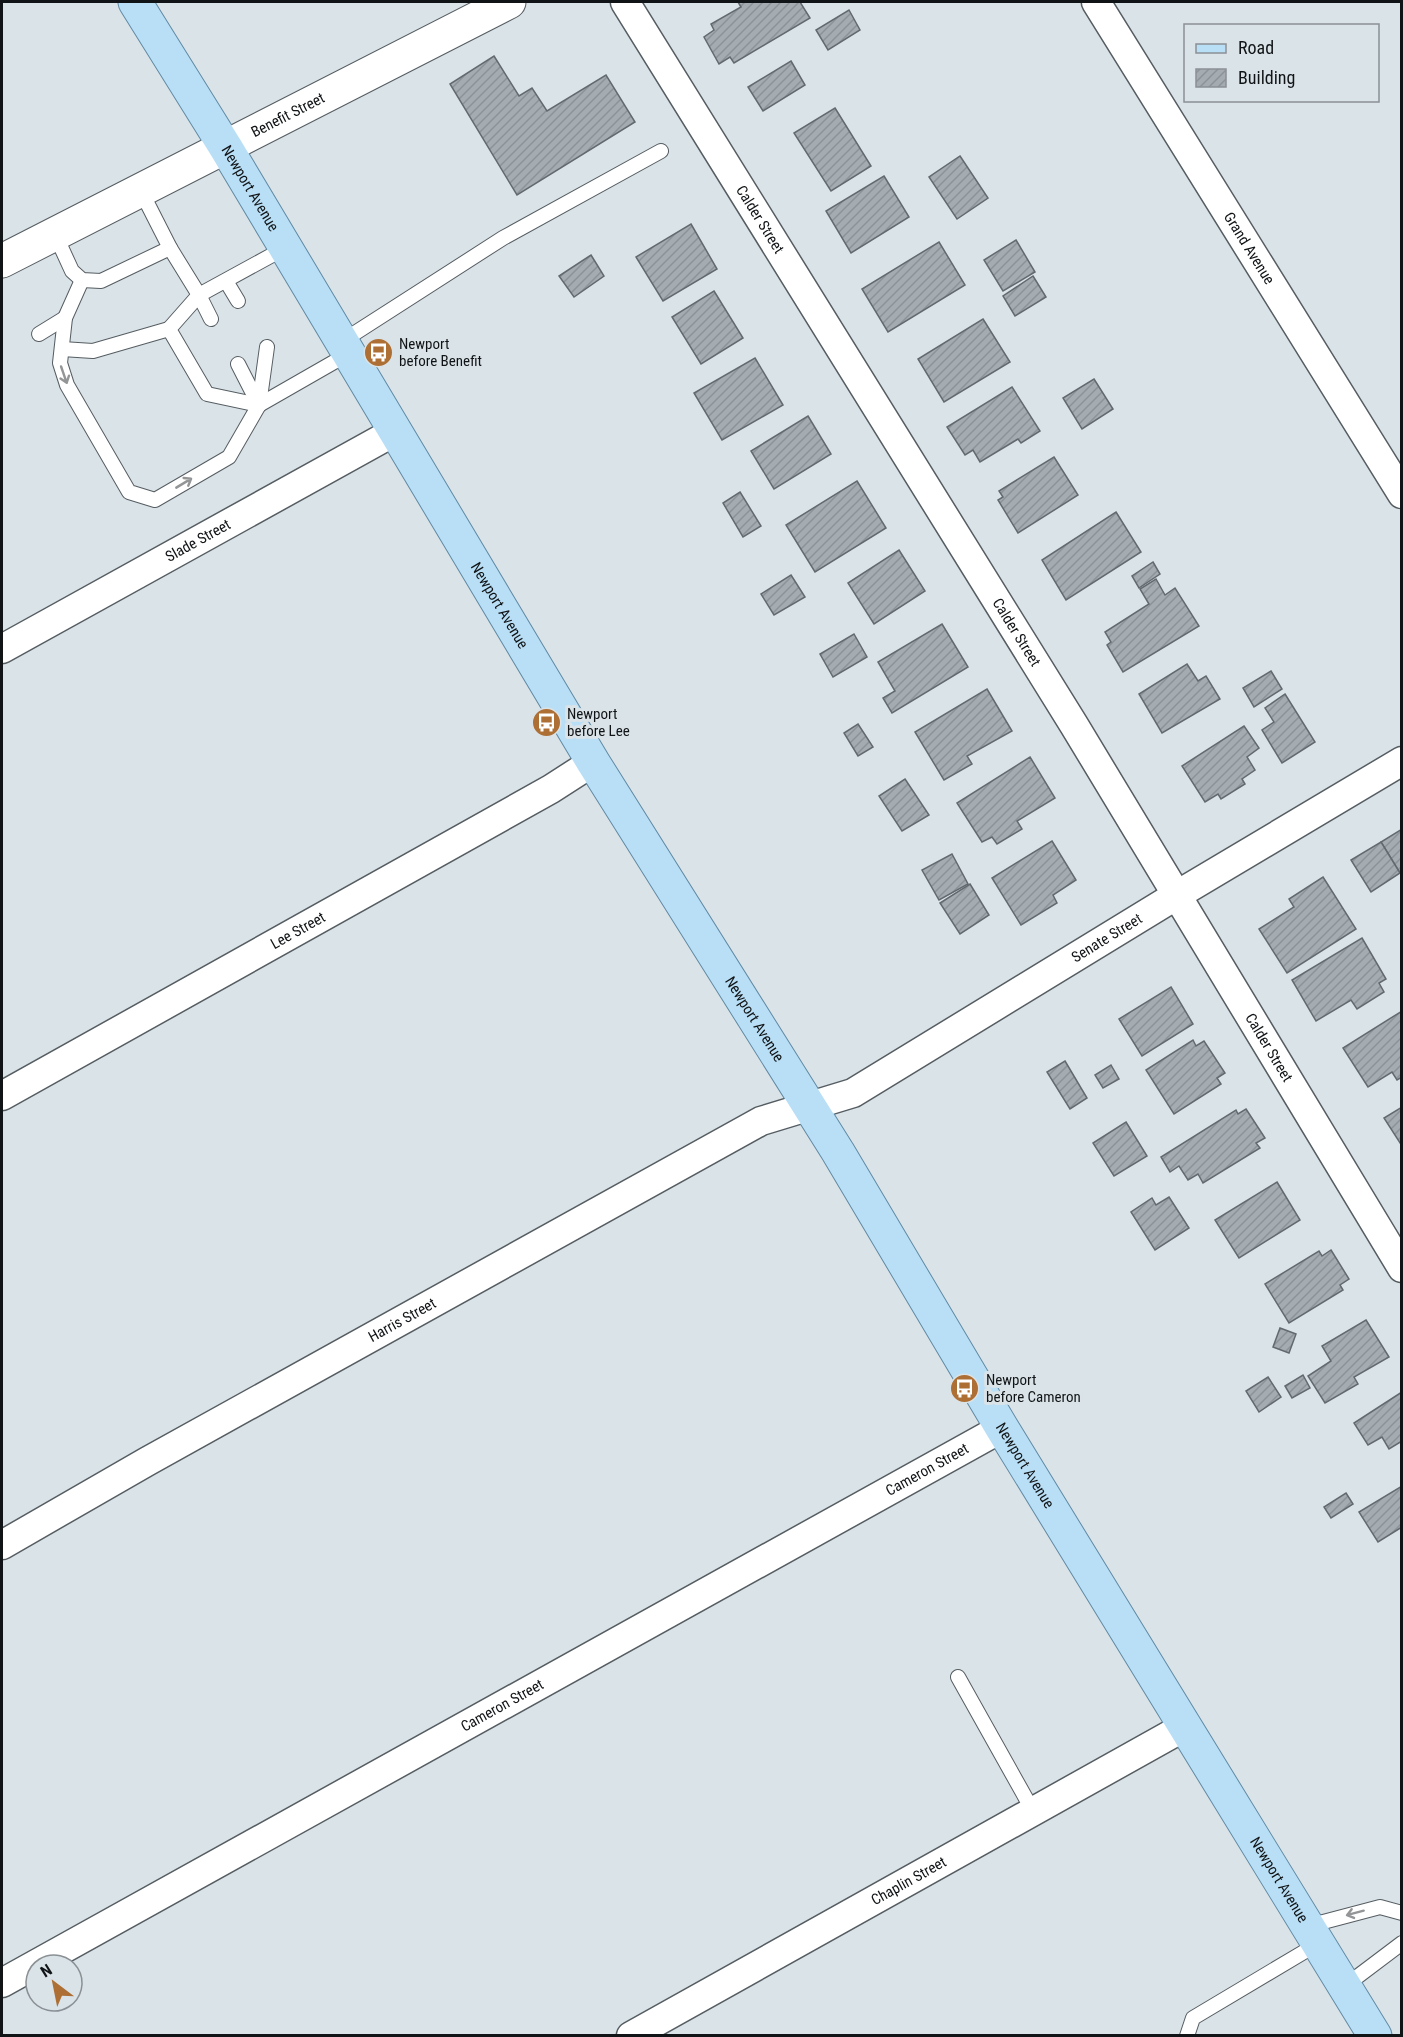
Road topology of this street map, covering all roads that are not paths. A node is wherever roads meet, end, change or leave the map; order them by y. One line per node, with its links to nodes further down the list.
1 (135, 2): 5 (main road, Newport Avenue)
2 (509, 2): 5 (street, Benefit Street)
3 (625, 2): 30 (street, Calder Street)
4 (1096, 2): 26 (street, Grand Avenue)
5 (226, 148): 7 (street, Benefit Street); 10 (main road, Newport Avenue)
6 (661, 151): 21 (lane)
7 (141, 190): 8 (street, Benefit Street); 9 (lane)
8 (55, 234): 11 (street, Benefit Street); 12 (lane)
9 (170, 248): 12 (lane); 14 (lane)
10 (285, 248): 13 (lane); 21 (main road, Newport Avenue)
11 (2, 261)
12 (82, 280): 16 (lane)
13 (226, 281): 14 (lane); 15 (lane)
14 (199, 295): 17 (lane); 18 (lane)
15 (238, 301)
16 (65, 318): 19 (lane); 22 (lane)
17 (212, 319)
18 (169, 329): 22 (lane); 24 (lane)
19 (39, 334)
20 (267, 348): 24 (lane)
21 (345, 348): 24 (lane); 25 (main road, Newport Avenue)
22 (62, 350): 24 (lane, one-way to 24)
23 (238, 364): 24 (lane)
24 (259, 405)
25 (394, 432): 27 (street, Slade Street); 29 (main road, Newport Avenue)
26 (1401, 494)
27 (2, 649)
28 (1401, 761): 30 (street, Senate Street)
29 (593, 762): 31 (street, Lee Street); 32 (main road, Newport Avenue)
30 (1177, 895): 32 (street, Senate Street); 33 (street, Calder Street)
31 (2, 1096)
32 (810, 1108): 34 (main road, Newport Avenue); 35 (street, Harris Street)
33 (1401, 1268)
34 (1002, 1428): 37 (main road, Newport Avenue); 42 (street, Cameron Street)
35 (2, 1545)
36 (958, 1677): 38 (lane)
37 (1186, 1726): 38 (street, Chaplin Street); 40 (main road, Newport Avenue)
38 (1033, 1811): 44 (street, Chaplin Street)
39 (1401, 1913): 40 (lane, one-way to 40)
40 (1314, 1935): 43 (main road, Newport Avenue); 45 (lane)
41 (1401, 1943): 43 (lane)
42 (2, 1983)
43 (1345, 1986): 46 (main road, Newport Avenue)
44 (631, 2036)
45 (1187, 2036)
46 (1375, 2036)

